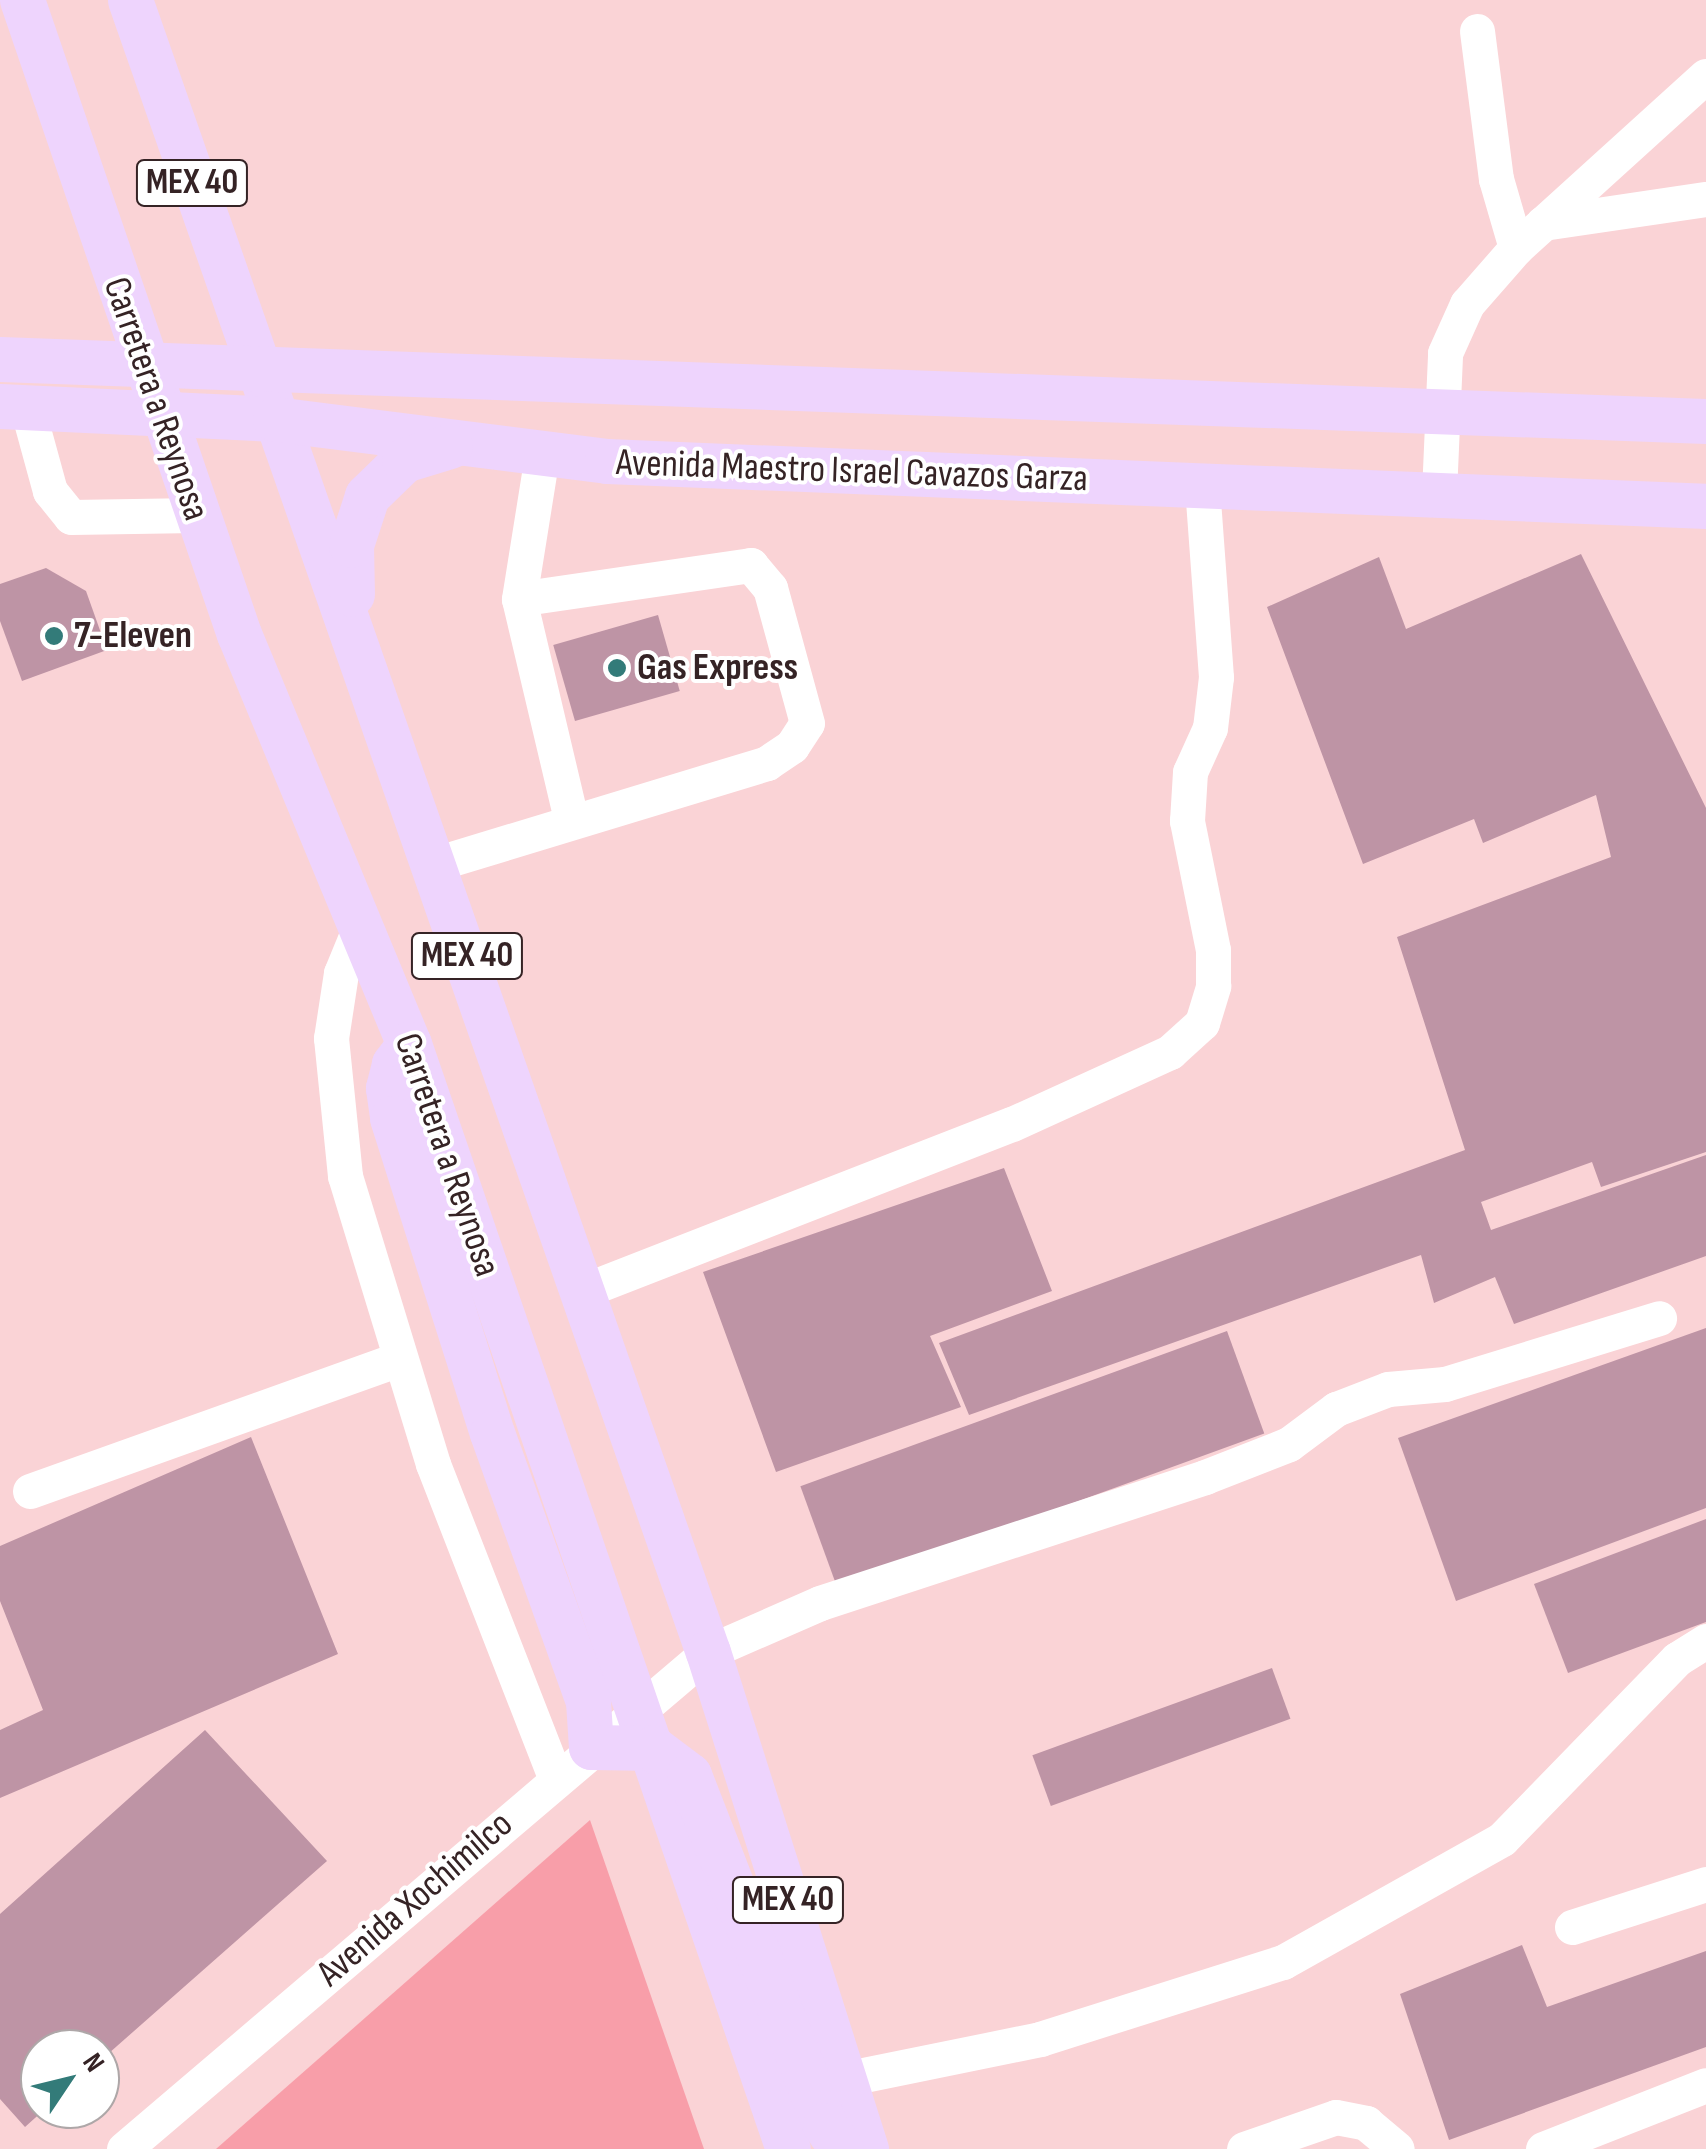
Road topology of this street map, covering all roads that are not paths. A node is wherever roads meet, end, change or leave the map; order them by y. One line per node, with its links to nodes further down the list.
1 (22, 0): 11 (main road, Carretera a Reynosa / MEX 40)
2 (102, 0): 6 (main road)
3 (130, 0): 6 (main road, MEX 40)
4 (1477, 31): 9 (street)
5 (1706, 76): 8 (street)
6 (180, 148): 12 (main road, MEX 40)
7 (1706, 199): 8 (street)
8 (1542, 224): 9 (street)
9 (1516, 248): 14 (street)
10 (0, 358): 11 (main road)
11 (142, 363): 12 (main road); 15 (main road, Carretera a Reynosa / MEX 40)
12 (254, 366): 14 (main road); 16 (main road, MEX 40)
13 (13, 407): 15 (main road, Avenida Maestro Israel Cavazos Garza); 23 (street)
14 (1441, 413): 17 (main road); 21 (street)
15 (162, 415): 16 (main road, Avenida Maestro Israel Cavazos Garza); 23 (main road, Carretera a Reynosa / MEX 40)
16 (275, 419): 18 (main road, Avenida Maestro Israel Cavazos Garza); 25 (main road, MEX 40)
17 (1706, 421)
18 (455, 444): 19 (main road, Avenida Maestro Israel Cavazos Garza); 25 (main road)
19 (542, 455): 20 (main road, Avenida Maestro Israel Cavazos Garza); 24 (street)
20 (1202, 487): 21 (main road, Avenida Maestro Israel Cavazos Garza); 30 (street)
21 (1439, 493): 22 (main road, Avenida Maestro Israel Cavazos Garza)
22 (1706, 506)
23 (196, 515): 28 (main road, Carretera a Reynosa / MEX 40)
24 (520, 599): 26 (street); 26 (street)
25 (352, 621): 27 (main road, MEX 40)
26 (572, 819): 27 (street)
27 (436, 864): 30 (main road, MEX 40)
28 (362, 922): 29 (main road, Carretera a Reynosa / MEX 40); 32 (street)
29 (409, 1044): 36 (main road, Carretera a Reynosa / MEX 40); 37 (main road)
30 (583, 1291): 35 (main road, MEX 40)
31 (1659, 1318): 35 (street)
32 (398, 1359): 33 (street); 38 (street)
33 (30, 1491)
34 (1706, 1641): 41 (street)
35 (708, 1652): 36 (street); 41 (main road, MEX 40)
36 (646, 1728): 37 (main road); 44 (main road, Carretera a Reynosa / MEX 40); 45 (main road)
37 (591, 1747): 38 (street, Avenida Xochimilco)
38 (556, 1778): 43 (street, Avenida Xochimilco)
39 (1706, 1884): 40 (street)
40 (1572, 1927)
41 (844, 2079): 46 (main road, MEX 40)
42 (1706, 2085): 49 (street)
43 (124, 2149)
44 (788, 2149)
45 (840, 2149)
46 (866, 2149)
47 (1244, 2149): 48 (street)
48 (1397, 2149)
49 (1543, 2149)

